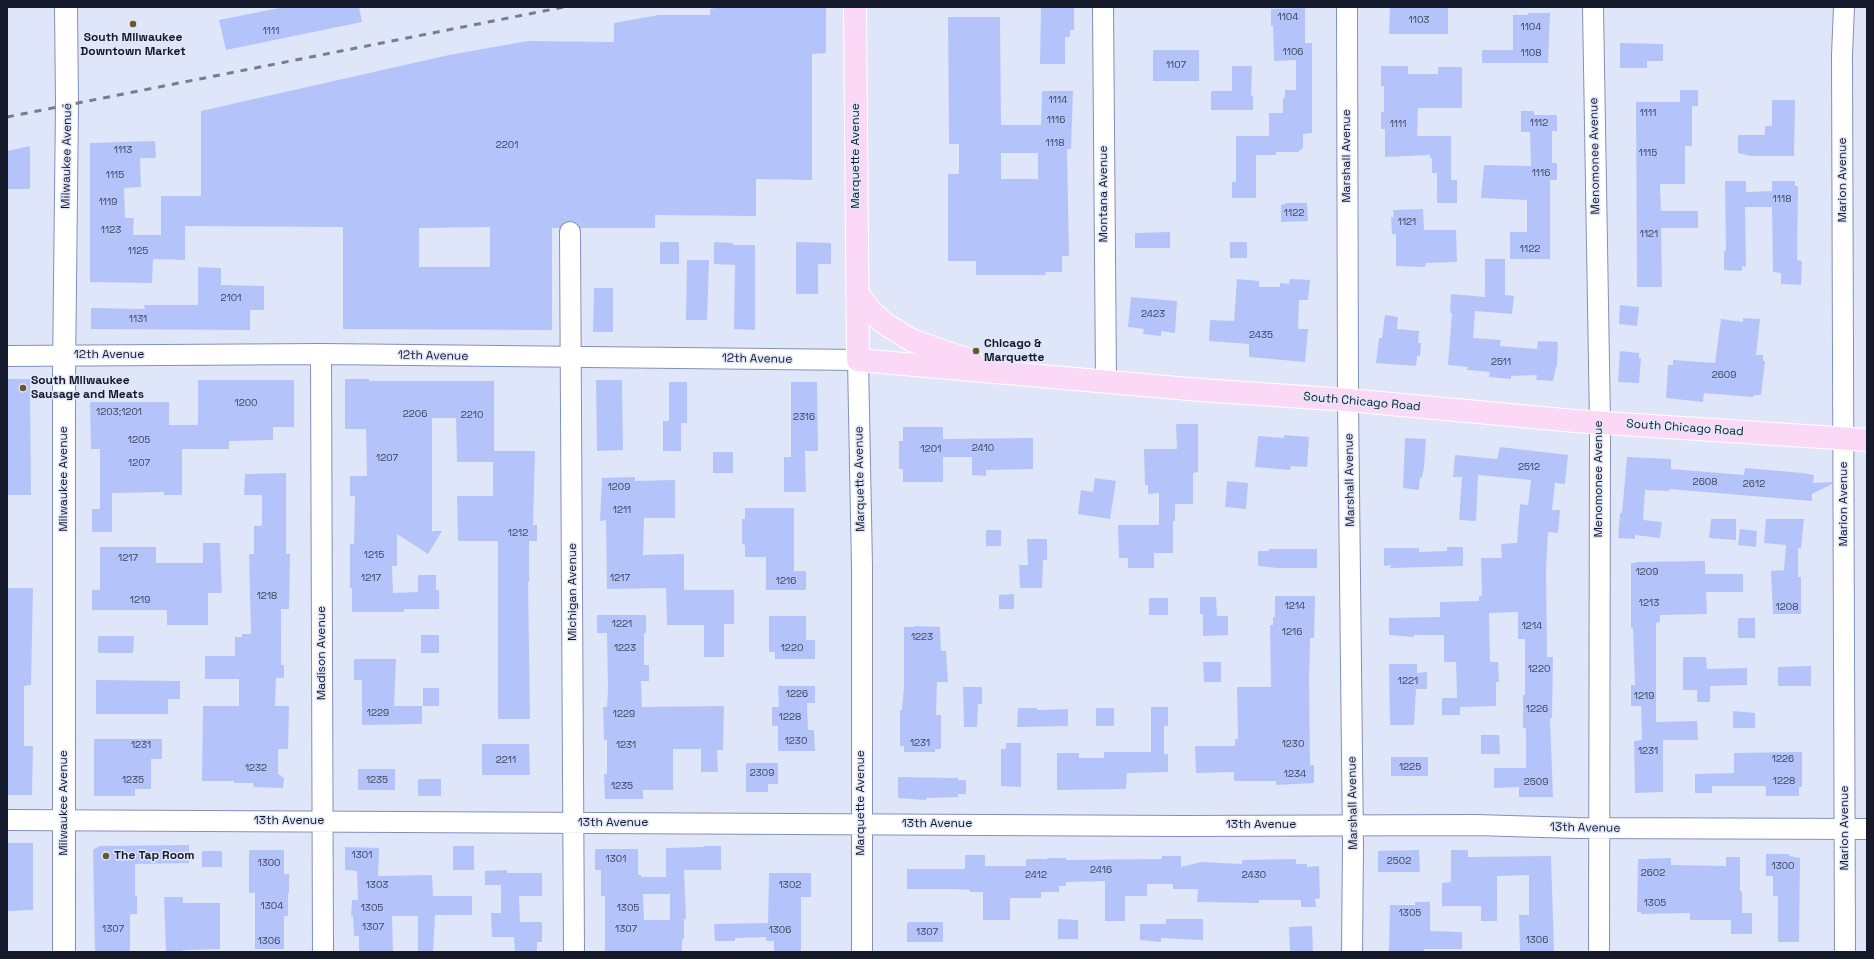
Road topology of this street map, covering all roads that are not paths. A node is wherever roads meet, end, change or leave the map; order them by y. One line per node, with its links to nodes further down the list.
1 (66, 7): 10 (street, Milwaukee Avenue)
2 (855, 7): 8 (main road, Marquette Avenue)
3 (1103, 7): 15 (street, Montana Avenue)
4 (1347, 7): 16 (street, Marshall Avenue)
5 (1593, 7): 17 (street, Menomonee Avenue)
6 (1844, 7): 18 (street, Marion Avenue)
7 (570, 232): 12 (street, Michigan Avenue)
8 (858, 293): 13 (main road, Marquette Avenue); 14 (main road)
9 (321, 354): 10 (street, 12th Avenue); 12 (street, 12th Avenue); 22 (street, Madison Avenue)
10 (64, 355): 11 (street, 12th Avenue); 21 (street, Milwaukee Avenue)
11 (7, 356)
12 (572, 356): 13 (street, 12th Avenue); 23 (street, Michigan Avenue)
13 (858, 360): 14 (main road, South Chicago Road); 24 (street, Marquette Avenue)
14 (1002, 372): 15 (main road, South Chicago Road)
15 (1106, 381): 16 (main road, South Chicago Road)
16 (1348, 400): 17 (main road, South Chicago Road); 25 (street, Marshall Avenue)
17 (1600, 423): 18 (main road, South Chicago Road); 26 (street, Menomonee Avenue)
18 (1844, 439): 19 (main road, South Chicago Road); 27 (street, Marion Avenue)
19 (1867, 440)
20 (7, 820): 21 (street, 13th Avenue)
21 (64, 820): 22 (street, 13th Avenue); 29 (street, Milwaukee Avenue)
22 (323, 821): 23 (street, 13th Avenue); 30 (street, Madison Avenue)
23 (573, 822): 24 (street, 13th Avenue); 31 (street, Michigan Avenue)
24 (861, 824): 25 (street, 13th Avenue); 32 (street, Marquette Avenue)
25 (1353, 825): 26 (street, 13th Avenue); 33 (street, Marshall Avenue)
26 (1599, 828): 27 (street, 13th Avenue); 34 (street, Menomonee Avenue)
27 (1845, 829): 28 (street, 13th Avenue); 35 (street, Marion Avenue)
28 (1867, 829)
29 (64, 952)
30 (323, 952)
31 (574, 952)
32 (862, 952)
33 (1352, 952)
34 (1599, 952)
35 (1846, 952)

